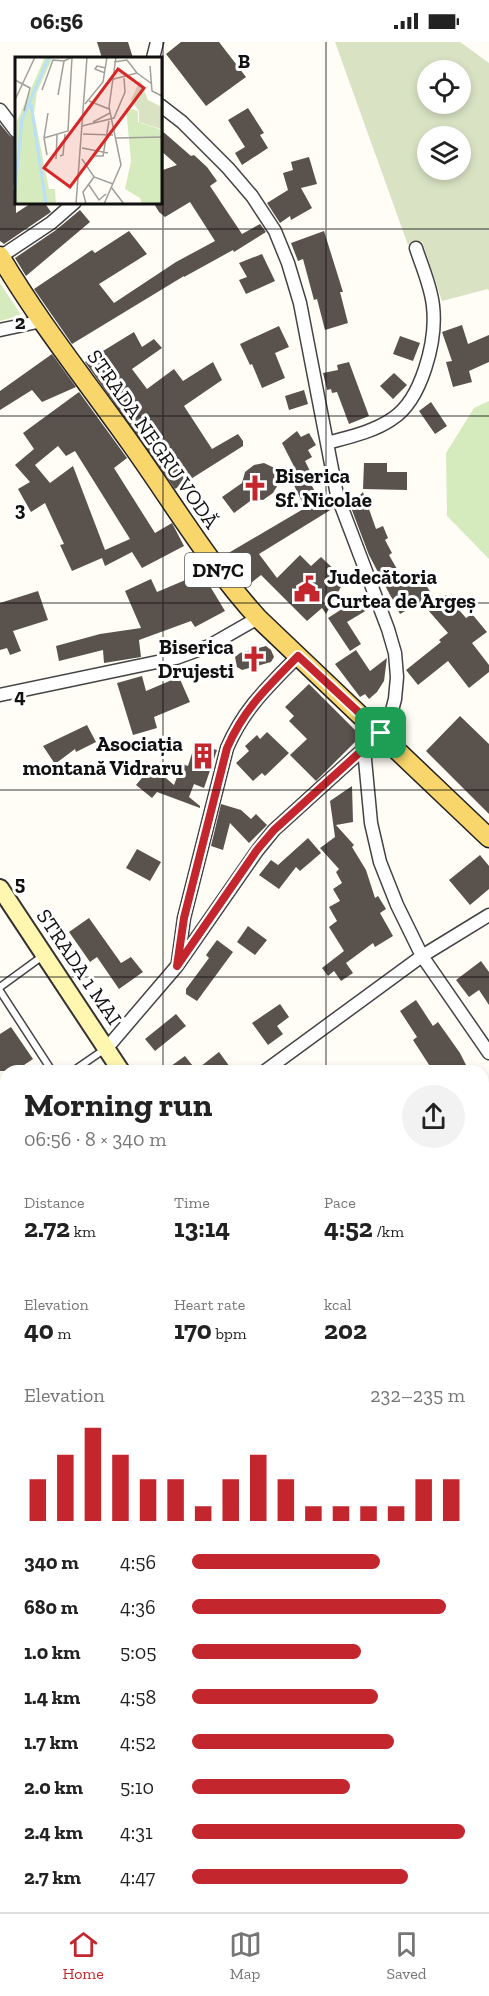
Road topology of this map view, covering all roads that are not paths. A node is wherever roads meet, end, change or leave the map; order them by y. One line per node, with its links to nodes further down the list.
1 (157, 42): 2 (street)
2 (153, 57)
3 (162, 107): 11 (street)
4 (0, 110): 5 (street)
5 (15, 130)
6 (73, 204): 8 (street)
7 (417, 248): 11 (street)
8 (0, 256): 9 (main road, STRADA NEGRU VODĂ / DN7C)
9 (42, 321): 10 (street); 12 (main road, STRADA NEGRU VODĂ / DN7C)
10 (0, 330)
11 (327, 443): 15 (street)
12 (258, 618): 13 (main road, STRADA NEGRU VODĂ / DN7C); 14 (street)
13 (298, 656): 15 (main road, STRADA NEGRU VODĂ / DN7C); 20 (street)
14 (0, 695)
15 (381, 733): 16 (street); 17 (main road, STRADA NEGRU VODĂ / DN7C)
16 (364, 749): 21 (street); 23 (street)
17 (489, 838)
18 (0, 888): 22 (main road, STRADA 1 MAI)
19 (489, 915): 23 (street)
20 (184, 918): 21 (street); 24 (street)
21 (206, 925): 24 (street)
22 (44, 955): 25 (lane); 26 (main road, STRADA 1 MAI)
23 (422, 956): 27 (street); 31 (street)
24 (177, 966): 26 (street)
25 (0, 989): 28 (lane)
26 (106, 1048): 29 (lane); 30 (main road, STRADA 1 MAI)
27 (489, 1053)
28 (48, 1065)
29 (82, 1065)
30 (117, 1065)
31 (273, 1065)

